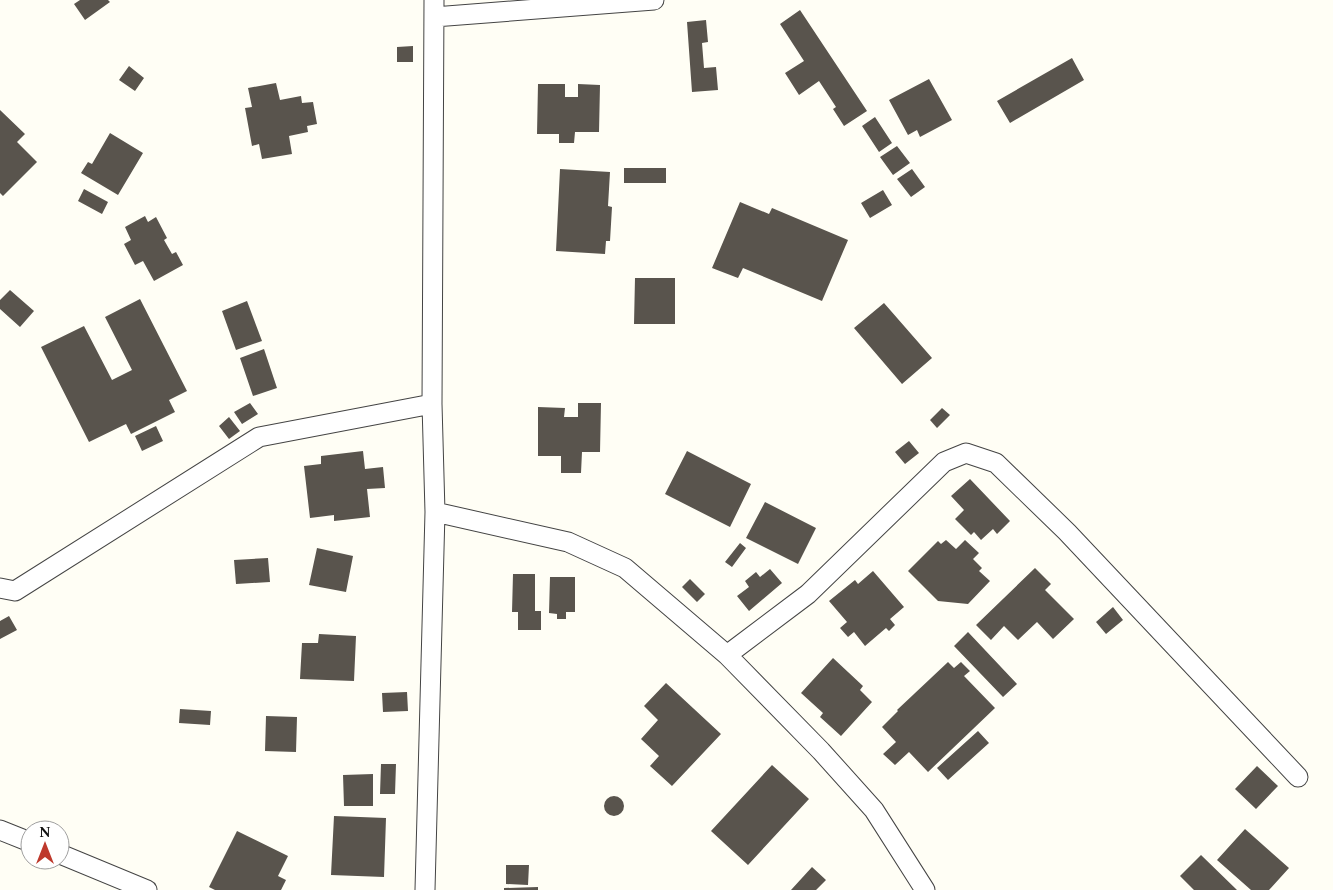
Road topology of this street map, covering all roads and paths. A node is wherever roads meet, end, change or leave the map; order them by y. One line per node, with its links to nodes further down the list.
1 (654, 0): 2 (street)
2 (434, 8): 3 (street)
3 (432, 404): 4 (street); 5 (street)
4 (435, 512): 6 (street); 12 (street)
5 (0, 588)
6 (727, 655): 7 (street); 13 (street)
7 (1298, 777)
8 (0, 830): 9 (street)
9 (20, 838)
10 (70, 858): 11 (street)
11 (147, 890)
12 (425, 890)
13 (925, 890)

